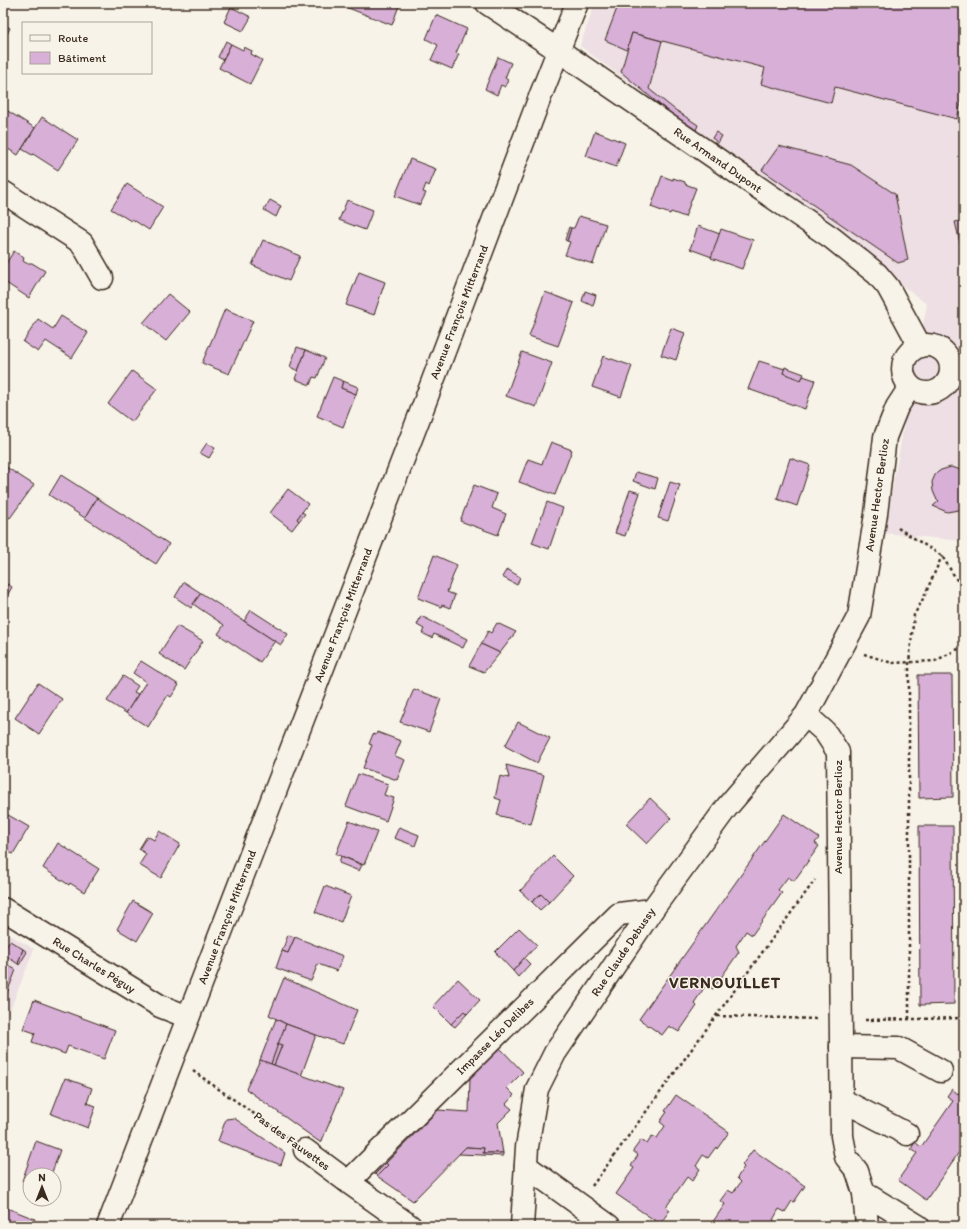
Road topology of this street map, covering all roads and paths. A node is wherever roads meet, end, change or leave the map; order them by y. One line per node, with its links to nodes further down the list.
1 (487, 3): 3 (street, Rue Armand Dupont)
2 (577, 3): 3 (street, Avenue François Mitterrand)
3 (558, 50): 6 (street, Rue Armand Dupont); 23 (street, Avenue François Mitterrand)
4 (3, 192): 5 (street)
5 (102, 278)
6 (920, 346): 7 (street); 9 (street)
7 (954, 351): 8 (street)
8 (955, 384): 9 (street)
9 (910, 387): 10 (street, Avenue Hector Berlioz)
10 (876, 514): 11 (path); 14 (street, Avenue Hector Berlioz)
11 (942, 556): 12 (path); 16 (path)
12 (964, 598)
13 (964, 646): 16 (path)
14 (843, 647): 16 (path); 18 (street, Avenue Hector Berlioz)
15 (964, 652): 17 (path)
16 (909, 662): 25 (path)
17 (964, 671)
18 (806, 714): 19 (street, Avenue Hector Berlioz); 21 (street, Rue Claude Debussy)
19 (838, 848): 22 (path); 26 (street, Avenue Hector Berlioz)
20 (3, 909): 23 (street, Rue Charles Péguy)
21 (652, 910): 33 (street, Rue Claude Debussy); 34 (street, Impasse Léo Delibes)
22 (717, 1016): 26 (path); 36 (path)
23 (188, 1017): 28 (street, Avenue François Mitterrand)
24 (964, 1018): 25 (path)
25 (909, 1019): 26 (path)
26 (840, 1020): 27 (street, Avenue Hector Berlioz)
27 (841, 1047): 29 (street); 30 (street, Avenue Hector Berlioz)
28 (173, 1057): 32 (path, Pas des Fauvettes); 37 (street, Avenue François Mitterrand)
29 (941, 1071)
30 (842, 1100): 31 (street); 35 (street, Avenue Hector Berlioz)
31 (907, 1134)
32 (305, 1150): 34 (street, Pas des Fauvettes)
33 (526, 1166): 36 (street); 39 (street, Rue Claude Debussy)
34 (348, 1182): 38 (street, Pas des Fauvettes)
35 (864, 1193): 41 (street, Avenue Hector Berlioz); 42 (street)
36 (579, 1204): 40 (street)
37 (108, 1226)
38 (410, 1226)
39 (522, 1226)
40 (609, 1226)
41 (867, 1226)
42 (918, 1226)

